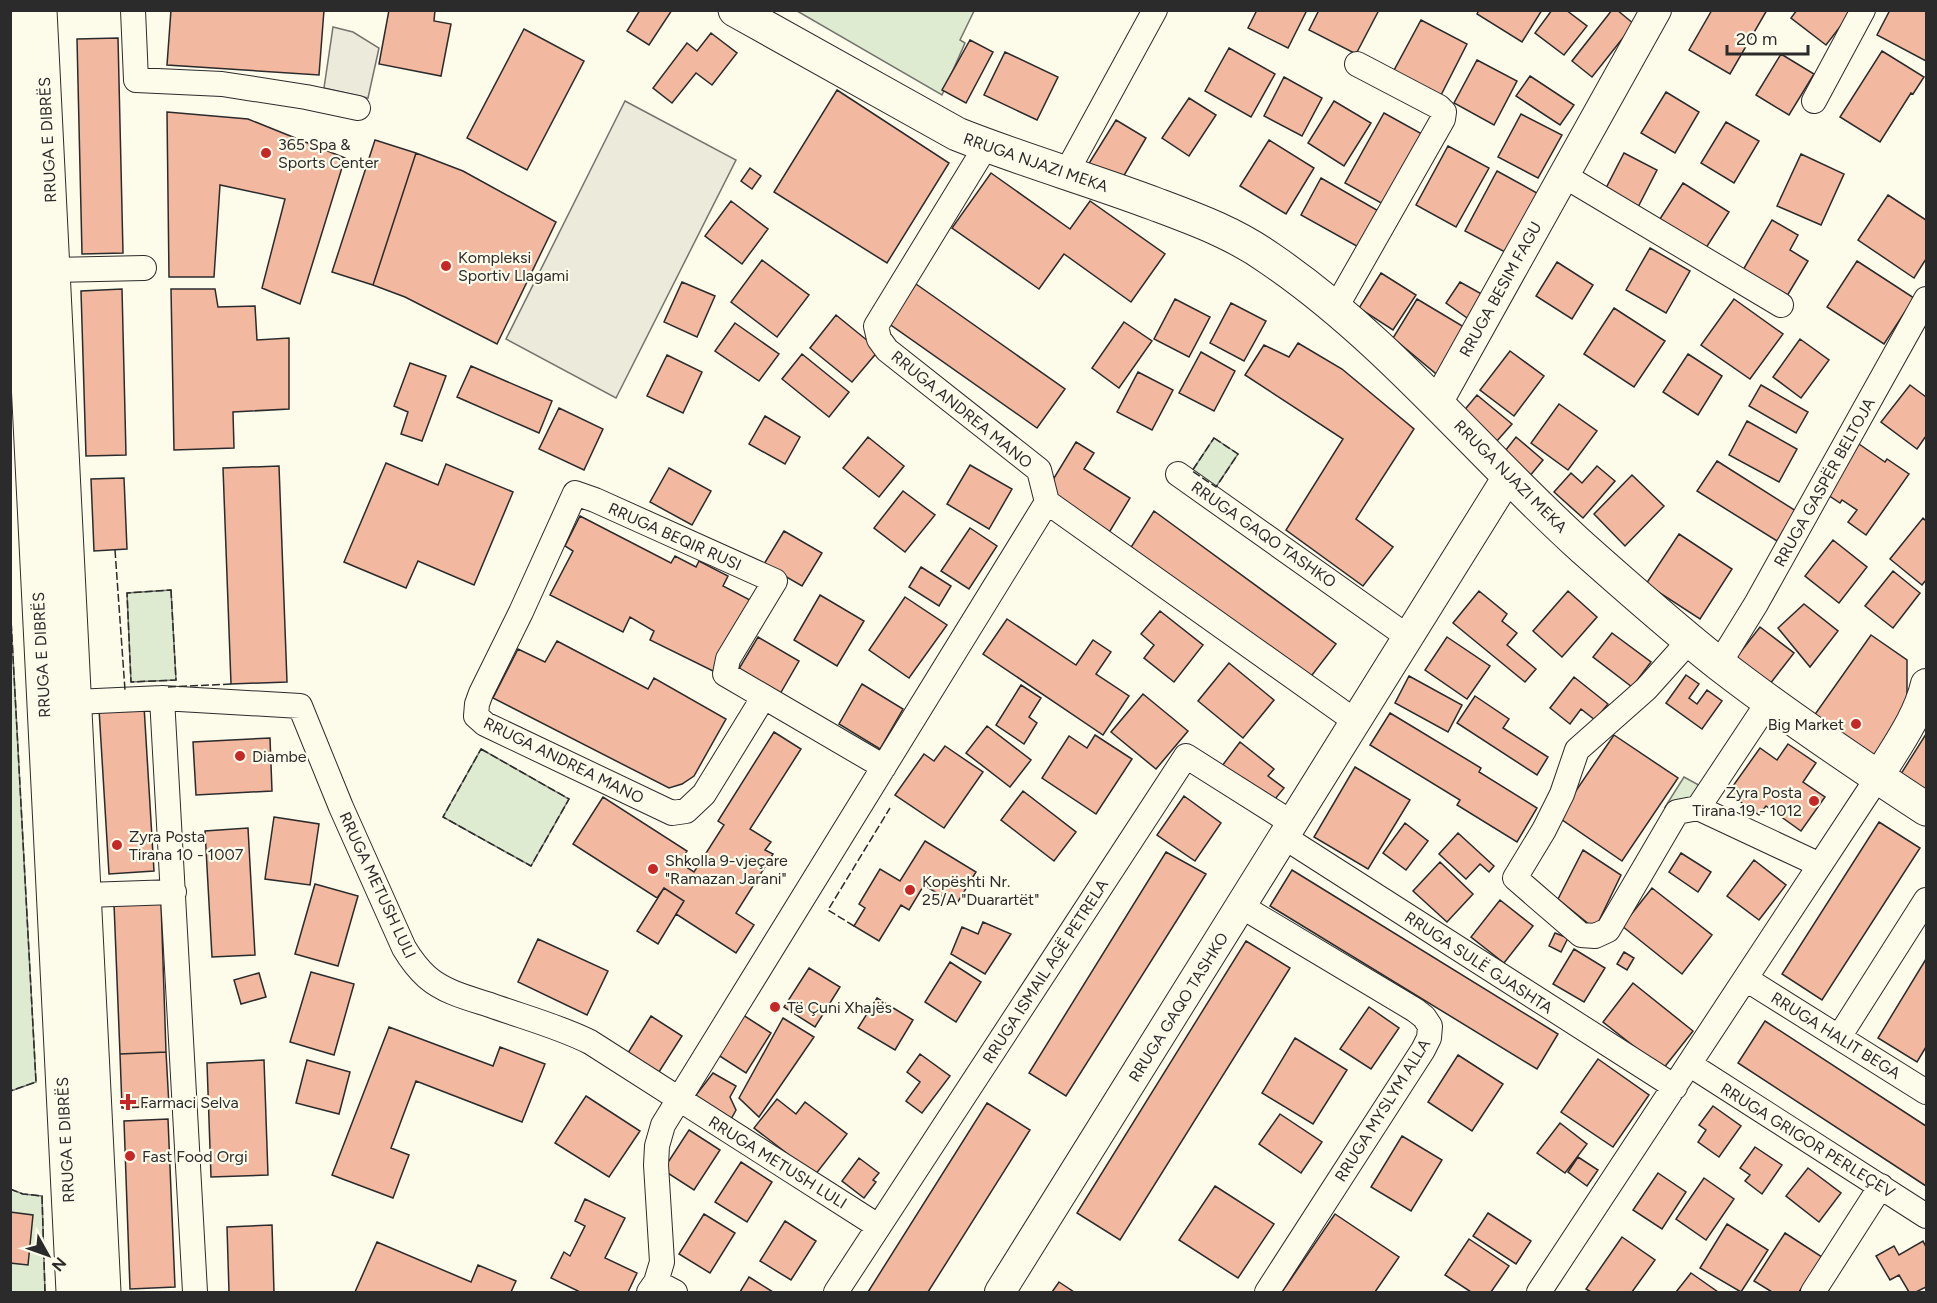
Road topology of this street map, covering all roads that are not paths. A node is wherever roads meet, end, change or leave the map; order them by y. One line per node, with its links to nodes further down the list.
1 (40, 10): 16 (main road, RRUGA E DIBRËS)
2 (133, 10): 11 (street)
3 (735, 10): 12 (main road, RRUGA NJAZI MEKA)
4 (1155, 10): 13 (street)
5 (1656, 10): 14 (street, RRUGA BESIM FAGU)
6 (1863, 10): 10 (street)
7 (10, 17): 8 (main road, RRUGA E DIBRËS)
8 (11, 29): 54 (main road, RRUGA E DIBRËS)
9 (1357, 64): 19 (street)
10 (1814, 101)
11 (358, 108)
12 (986, 146): 13 (main road, RRUGA NJAZI MEKA); 24 (street, RRUGA ANDREA MANO)
13 (1066, 173): 19 (main road, RRUGA NJAZI MEKA)
14 (1563, 175): 18 (street); 20 (street, RRUGA BESIM FAGU)
15 (144, 268): 16 (street)
16 (53, 270): 32 (main road, RRUGA E DIBRËS)
17 (1926, 299): 27 (street, RRUGA GASPËR BELTOJA)
18 (1781, 304)
19 (1335, 309): 20 (main road, RRUGA NJAZI MEKA)
20 (1437, 402): 22 (main road, RRUGA NJAZI MEKA)
21 (1178, 474): 25 (street, RRUGA GAQO TASHKO)
22 (1509, 475): 25 (street, RRUGA GAQO TASHKO); 26 (main road, RRUGA NJAZI MEKA)
23 (575, 493): 30 (street, RRUGA BEQIR RUSI); 30 (street, RRUGA ANDREA MANO)
24 (1047, 502): 33 (street); 34 (street)
25 (1408, 637): 33 (street, RRUGA GAQO TASHKO)
26 (1690, 640): 27 (main road, RRUGA NJAZI MEKA); 36 (street)
27 (1719, 664): 31 (main road, RRUGA NJAZI MEKA)
28 (1926, 684): 35 (street)
29 (162, 698): 32 (street, RRUGA METUSH LULI); 40 (street); 49 (street, RRUGA METUSH LULI)
30 (763, 698): 34 (street)
31 (1769, 701): 35 (main road, RRUGA NJAZI MEKA); 36 (street)
32 (75, 702): 41 (main road, RRUGA E DIBRËS)
33 (1355, 721): 38 (street, RRUGA GAQO TASHKO)
34 (884, 767): 49 (street)
35 (1878, 777): 37 (main road, RRUGA NJAZI MEKA); 39 (street)
36 (1698, 808): 39 (street)
37 (1926, 809)
38 (1288, 830): 43 (street, RRUGA GAQO TASHKO); 47 (street, RRUGA SULË GJASHTA); 52 (street, RRUGA ISMAIL AGË PETRELA)
39 (1820, 865): 44 (street)
40 (174, 892): 41 (street); 56 (street)
41 (86, 895): 55 (main road, RRUGA E DIBRËS)
42 (1926, 900): 45 (street)
43 (1241, 906): 58 (street, RRUGA GAQO TASHKO); 59 (street, RRUGA MYSLYM ALLA)
44 (1746, 979): 45 (street, RRUGA HALIT BEGA); 46 (street)
45 (1839, 1037): 48 (street, RRUGA HALIT BEGA)
46 (1689, 1064): 47 (street); 50 (street, RRUGA GRIGOR PERLEÇEV)
47 (1674, 1087): 60 (street)
48 (1926, 1092)
49 (679, 1099): 52 (street, RRUGA METUSH LULI); 53 (street)
50 (1881, 1186): 51 (street, RRUGA GRIGOR PERLEÇEV); 61 (street)
51 (1926, 1216)
52 (878, 1226): 57 (street, RRUGA ISMAIL AGË PETRELA)
53 (660, 1289)
54 (72, 1291)
55 (104, 1293)
56 (195, 1293)
57 (836, 1293)
58 (1000, 1293)
59 (1267, 1293)
60 (1539, 1293)
61 (1813, 1293)

